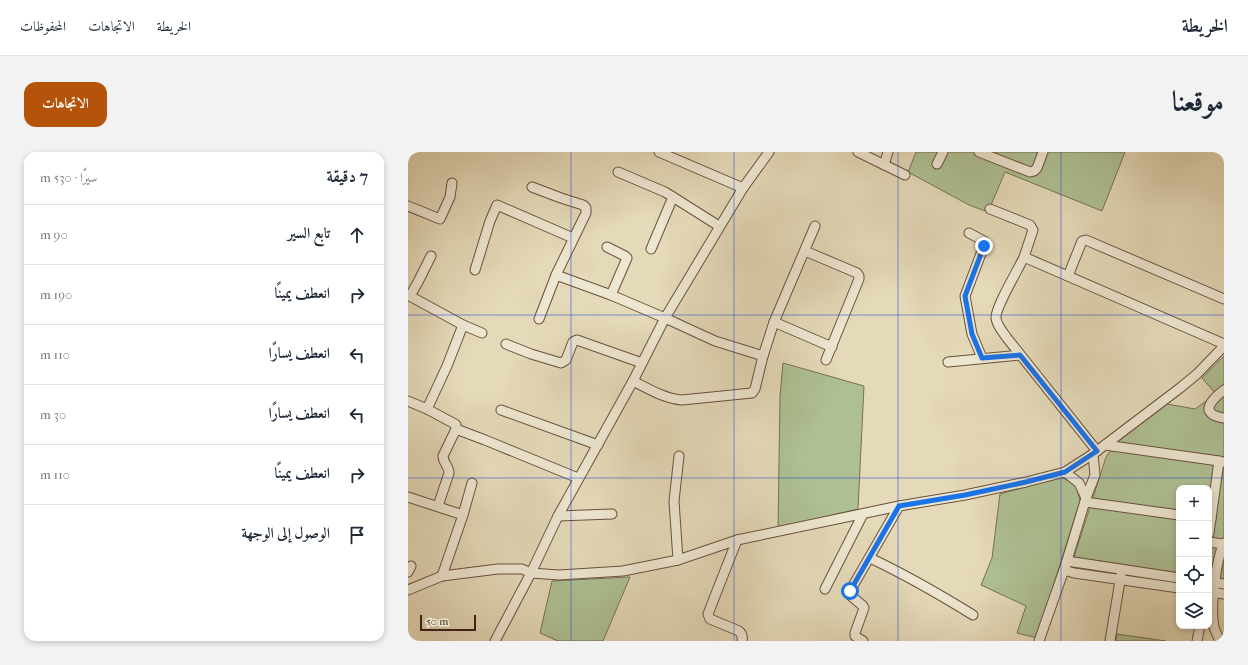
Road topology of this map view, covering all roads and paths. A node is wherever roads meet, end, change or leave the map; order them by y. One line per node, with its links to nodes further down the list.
1 (659, 152): 14 (street)
2 (858, 152): 9 (street)
3 (888, 152): 9 (street)
4 (943, 152): 8 (street)
5 (979, 152): 6 (street)
6 (1043, 152)
7 (766, 153): 14 (street)
8 (937, 164)
9 (884, 165): 11 (street)
10 (618, 172): 15 (street)
11 (905, 175)
12 (452, 183): 16 (street)
13 (532, 187): 21 (street)
14 (743, 188): 18 (street)
15 (674, 197): 18 (street); 23 (street)
16 (408, 206)
17 (990, 209): 26 (street)
18 (719, 226): 33 (street)
19 (815, 226): 24 (street)
20 (969, 234): 43 (street)
21 (573, 238): 27 (street); 28 (street)
22 (607, 247): 31 (street)
23 (651, 249)
24 (805, 251): 35 (street); 40 (street)
25 (431, 256): 30 (street)
26 (1024, 257): 29 (street); 41 (street)
27 (475, 270)
28 (556, 275): 31 (street); 34 (street)
29 (1068, 276): 32 (street); 39 (street)
30 (409, 296): 36 (street)
31 (612, 296): 33 (street)
32 (1224, 299)
33 (665, 318): 42 (street); 46 (street)
34 (539, 319)
35 (774, 322): 40 (street); 42 (street)
36 (463, 325): 37 (street); 50 (street)
37 (482, 333)
38 (506, 344): 46 (street)
39 (1224, 345): 55 (street)
40 (832, 347): 44 (street)
41 (1020, 355): 43 (street); 55 (street)
42 (763, 356): 47 (street)
43 (982, 358): 45 (street)
44 (826, 360)
45 (948, 362)
46 (642, 363): 47 (street)
47 (633, 381): 54 (street)
48 (1224, 390): 52 (street)
49 (408, 401): 50 (street)
50 (427, 409): 53 (street)
51 (501, 410): 54 (street)
52 (1224, 418)
53 (456, 429): 59 (street); 63 (street)
54 (598, 445): 59 (street)
55 (1098, 450): 57 (street); 58 (street); 62 (street)
56 (679, 456): 75 (street)
57 (1221, 462): 65 (street)
58 (1065, 472): 62 (street); 64 (street)
59 (578, 478): 70 (street)
60 (472, 483): 68 (street)
61 (408, 497): 63 (street)
62 (1086, 500): 69 (street); 76 (street)
63 (438, 506): 68 (street)
64 (899, 506): 67 (street); 74 (street)
65 (1212, 509)
66 (612, 514): 70 (street)
67 (863, 514): 71 (street); 85 (street)
68 (463, 515): 80 (street)
69 (1176, 515)
70 (558, 516): 79 (street)
71 (737, 540): 75 (street); 94 (street)
72 (1212, 542): 73 (street)
73 (1224, 543): 83 (street)
74 (870, 558): 90 (street); 95 (street)
75 (678, 560): 79 (street)
76 (1067, 561): 77 (street); 78 (street)
77 (1064, 570): 82 (street); 96 (street)
78 (1121, 570): 81 (street); 82 (street)
79 (531, 573): 80 (street); 93 (street)
80 (442, 576): 86 (street)
81 (1176, 578)
82 (1120, 580): 84 (street); 97 (street)
83 (1216, 583)
84 (1176, 588)
85 (825, 589)
86 (408, 590)
87 (1212, 593): 88 (street)
88 (1224, 594)
89 (1212, 601): 91 (street)
90 (973, 615)
91 (1214, 628): 99 (street)
92 (1200, 629): 98 (street)
93 (495, 641)
94 (742, 641)
95 (864, 641)
96 (1039, 641)
97 (1110, 641)
98 (1197, 641)
99 (1220, 641)

